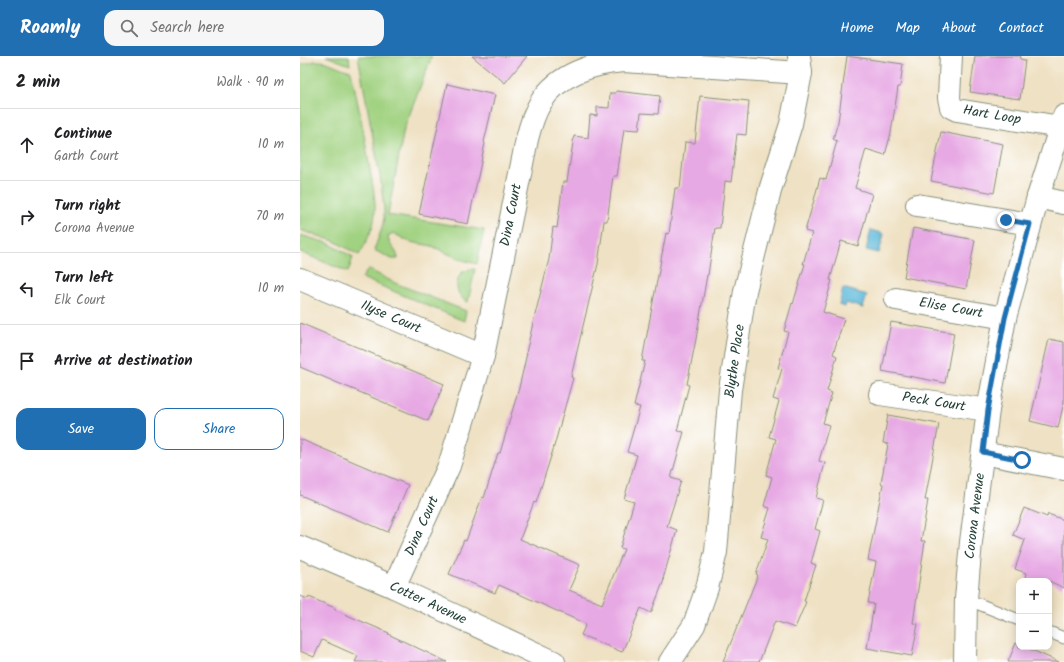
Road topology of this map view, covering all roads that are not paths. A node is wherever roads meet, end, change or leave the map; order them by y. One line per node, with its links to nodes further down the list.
1 (951, 56): 3 (street, Hart Loop)
2 (800, 65): 11 (street, Dina Court); 23 (street, Blythe Place)
3 (1062, 122): 4 (street, Corona Avenue)
4 (1038, 197): 5 (street); 7 (street, Corona Avenue)
5 (1064, 203)
6 (917, 205): 7 (street)
7 (1030, 224): 10 (street, Corona Avenue)
8 (300, 279): 11 (street, Ilyse Court)
9 (896, 299): 10 (street, Elise Court)
10 (1005, 318): 13 (street, Corona Avenue)
11 (483, 356): 17 (street, Dina Court)
12 (880, 394): 13 (street, Peck Court)
13 (988, 410): 14 (street, Corona Avenue)
14 (983, 452): 15 (street); 18 (street, Corona Avenue)
15 (1064, 469)
16 (300, 547): 17 (street, Cotter Avenue)
17 (394, 587): 22 (street, Cotter Avenue)
18 (966, 599): 19 (lane); 24 (street, Corona Avenue)
19 (1016, 619)
20 (1052, 633): 21 (lane)
21 (1064, 638)
22 (554, 662)
23 (670, 662)
24 (965, 662)

